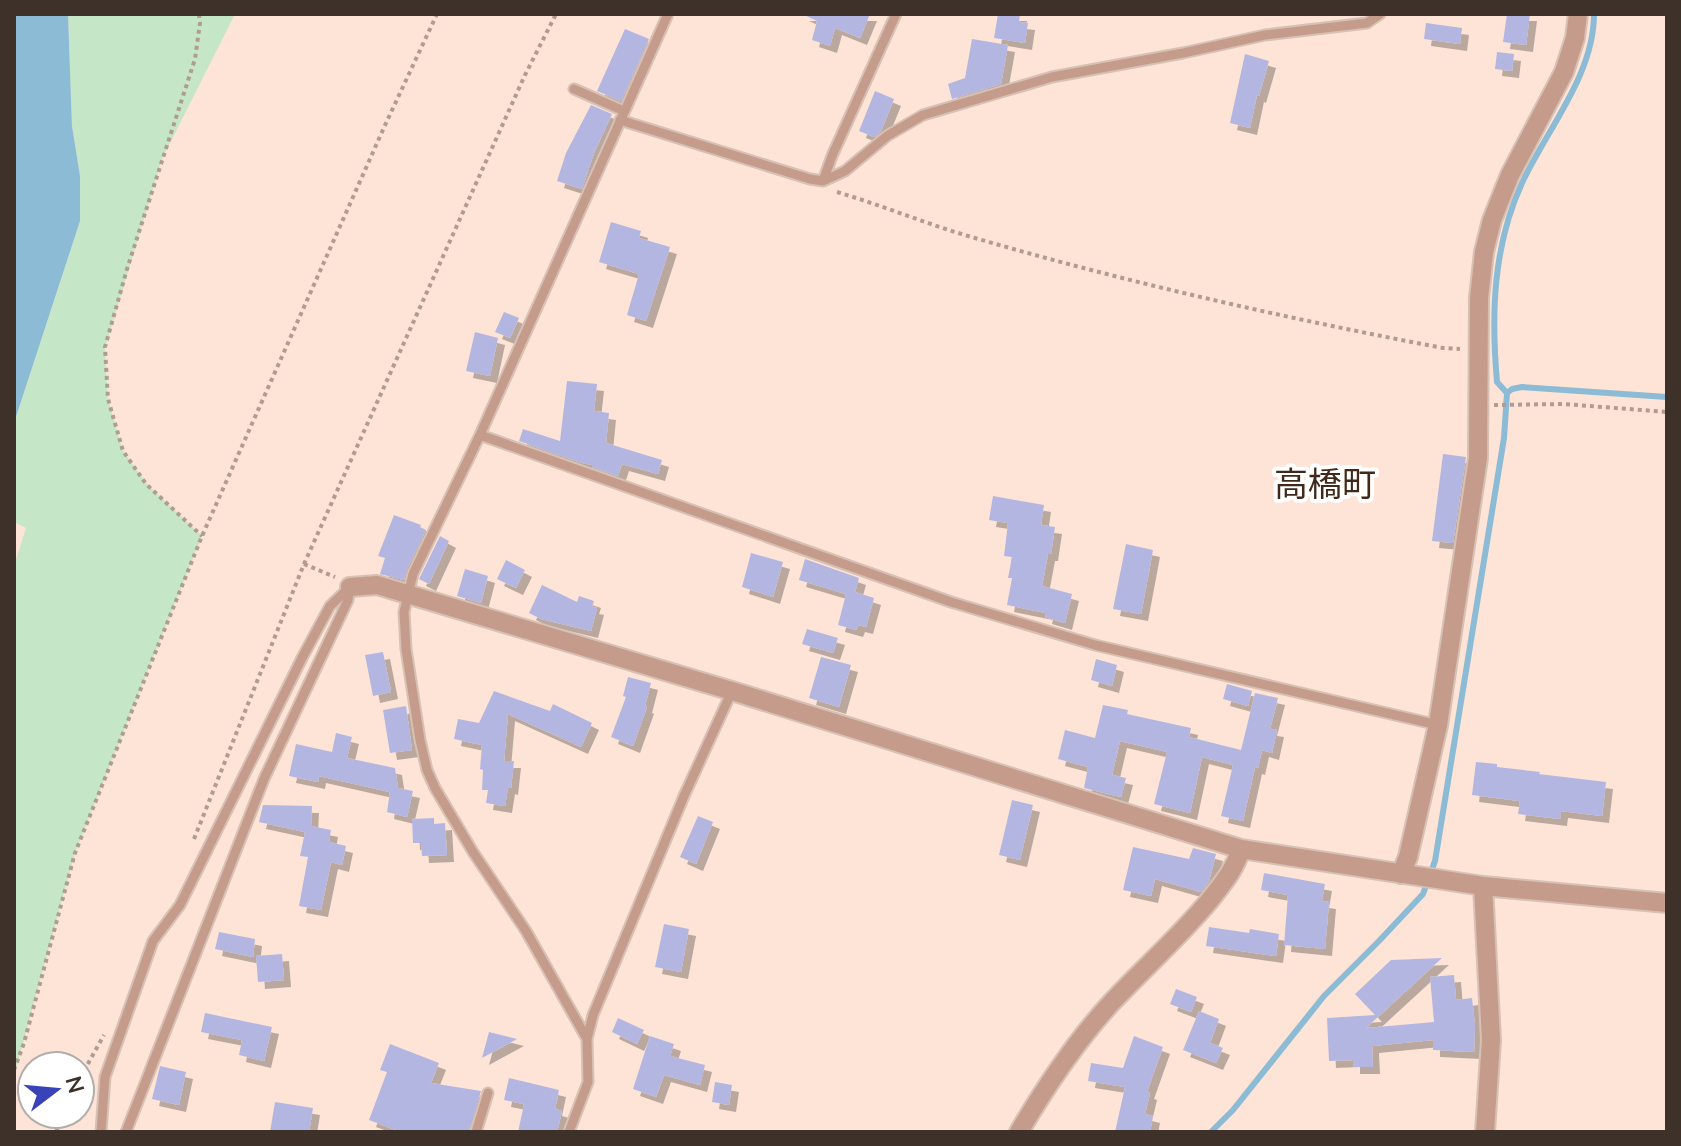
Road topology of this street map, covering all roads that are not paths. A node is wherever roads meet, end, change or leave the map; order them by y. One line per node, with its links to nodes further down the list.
1 (668, 14): 6 (lane)
2 (896, 14): 7 (lane)
3 (1380, 14): 7 (lane)
4 (1578, 14): 12 (street)
5 (574, 89): 6 (lane)
6 (622, 116): 7 (lane); 8 (lane)
7 (823, 181)
8 (480, 435): 10 (lane); 12 (lane)
9 (346, 583): 10 (street); 19 (lane); 20 (lane)
10 (408, 595): 11 (street); 17 (lane)
11 (732, 691): 13 (street); 17 (lane)
12 (1438, 725): 14 (street)
13 (1241, 849): 14 (street); 23 (street)
14 (1409, 874): 15 (street)
15 (1483, 886): 16 (street); 24 (street)
16 (1667, 903)
17 (587, 1039): 22 (lane)
18 (488, 1093): 21 (lane)
19 (101, 1132)
20 (126, 1132)
21 (476, 1132)
22 (569, 1132)
23 (1019, 1132)
24 (1485, 1132)

